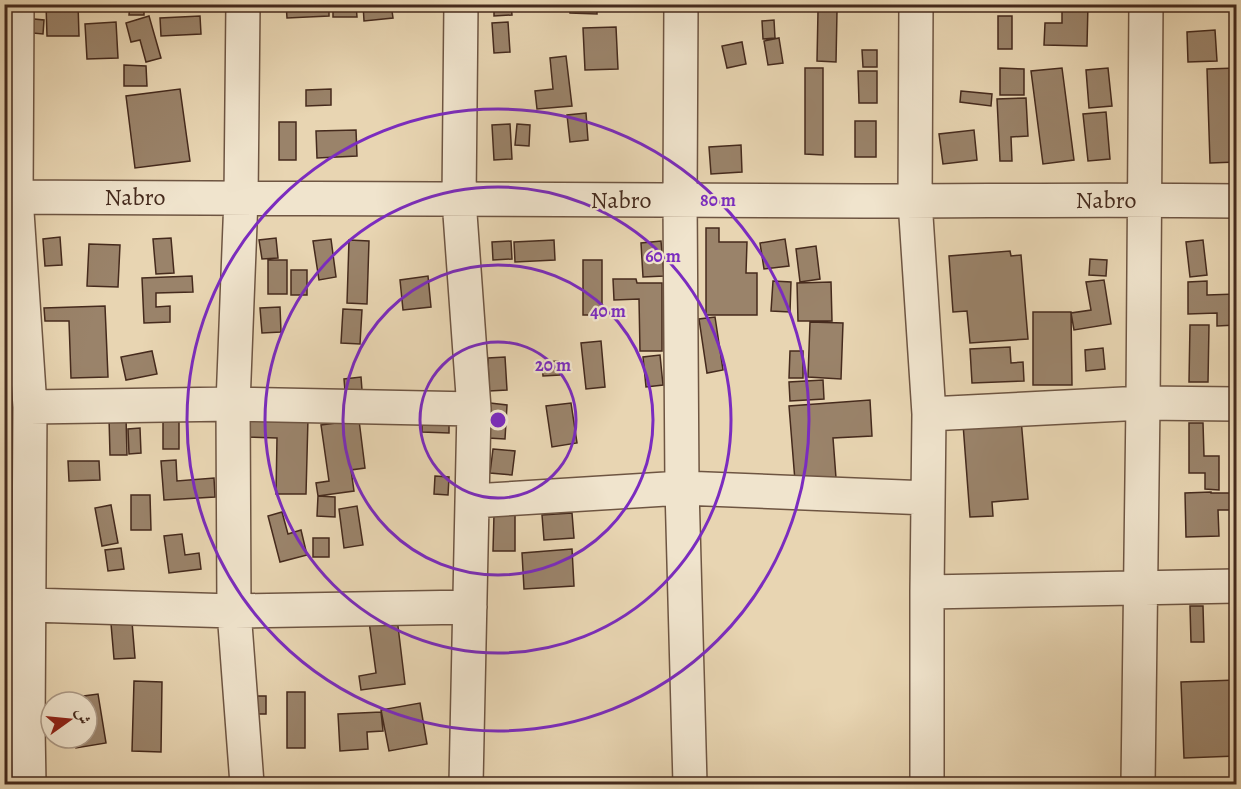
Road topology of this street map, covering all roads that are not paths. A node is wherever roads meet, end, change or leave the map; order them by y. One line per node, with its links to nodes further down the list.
1 (17, 4): 7 (street)
2 (243, 4): 8 (street)
3 (461, 4): 10 (street)
4 (681, 4): 11 (street)
5 (916, 4): 12 (street)
6 (1146, 4): 9 (street)
7 (10, 197): 8 (street, Nabro); 17 (street)
8 (241, 198): 10 (street, Nabro); 16 (street)
9 (1145, 199): 12 (street, Nabro); 13 (street, Nabro); 14 (street)
10 (459, 200): 11 (street, Nabro); 18 (street)
11 (680, 200): 12 (street, Nabro); 20 (street)
12 (915, 201): 19 (street)
13 (1236, 201)
14 (1143, 403): 15 (street); 19 (street); 24 (street)
15 (1236, 404)
16 (233, 405): 17 (street); 18 (street); 28 (street)
17 (30, 407): 26 (street)
18 (474, 409): 22 (street)
19 (929, 414): 21 (street)
20 (682, 488): 21 (street); 22 (street); 32 (street)
21 (928, 498): 25 (street)
22 (473, 501): 27 (street)
23 (1236, 586): 24 (street)
24 (1140, 588): 25 (street); 34 (street)
25 (927, 592): 33 (street)
26 (29, 605): 28 (street); 29 (street)
27 (470, 607): 28 (street); 31 (street)
28 (234, 611): 30 (street)
29 (29, 784)
30 (247, 784)
31 (466, 784)
32 (690, 784)
33 (927, 784)
34 (1138, 784)

